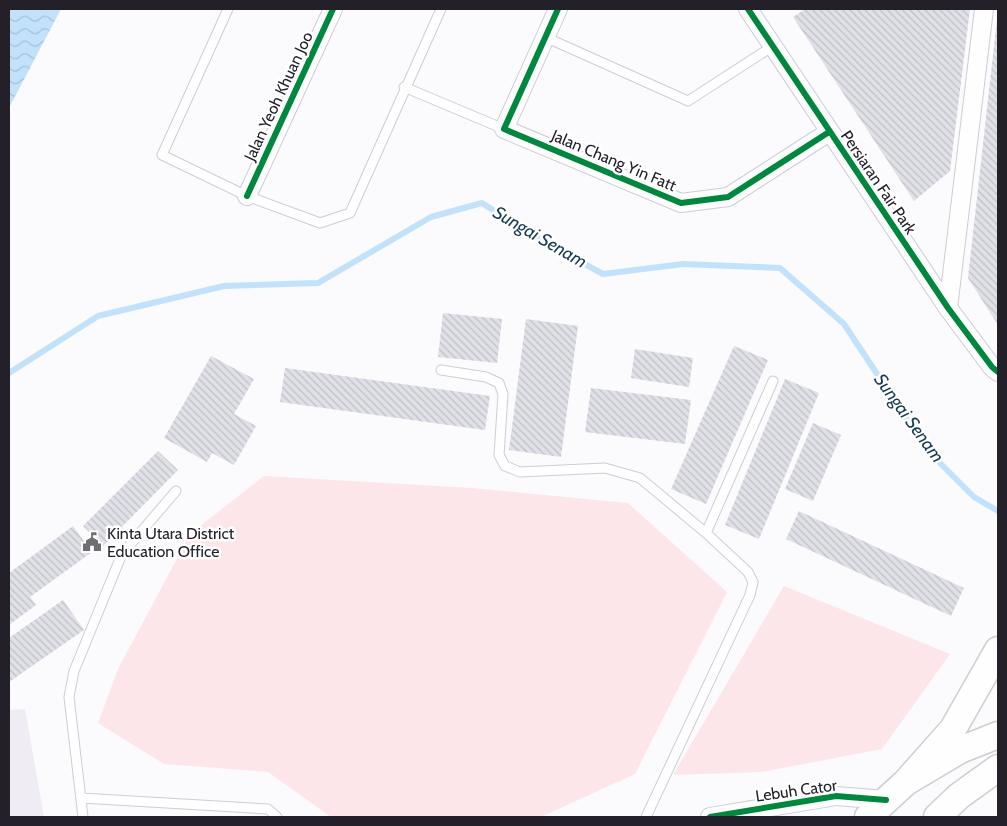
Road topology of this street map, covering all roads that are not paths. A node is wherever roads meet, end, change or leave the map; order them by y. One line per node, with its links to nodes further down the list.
1 (228, 9): 12 (lane)
2 (333, 9): 12 (street, Jalan Yeoh Khuan Joo)
3 (441, 9): 9 (lane)
4 (558, 9): 7 (street)
5 (748, 9): 8 (street, Persiaran Fair Park)
6 (984, 9): 13 (street)
7 (545, 38): 8 (lane); 10 (street)
8 (773, 46): 11 (street, Persiaran Fair Park)
9 (404, 87): 10 (lane); 12 (lane)
10 (504, 129): 11 (street, Jalan Chang Yin Fatt)
11 (829, 132): 13 (street, Persiaran Fair Park)
12 (247, 196)
13 (948, 308): 14 (street, Persiaran Fair Park)
14 (996, 369)
15 (441, 370): 18 (lane)
16 (773, 381): 18 (lane)
17 (176, 491): 24 (lane)
18 (706, 533): 28 (lane)
19 (998, 650): 22 (main road)
20 (998, 735): 22 (main road)
21 (998, 768): 30 (main road)
22 (906, 782): 25 (main road)
23 (998, 791): 31 (main road)
24 (80, 798): 26 (lane); 27 (lane)
25 (876, 809): 29 (street, Lebuh Cator)
26 (83, 817)
27 (277, 817)
28 (646, 817)
29 (710, 817)
30 (937, 817)
31 (955, 817)

